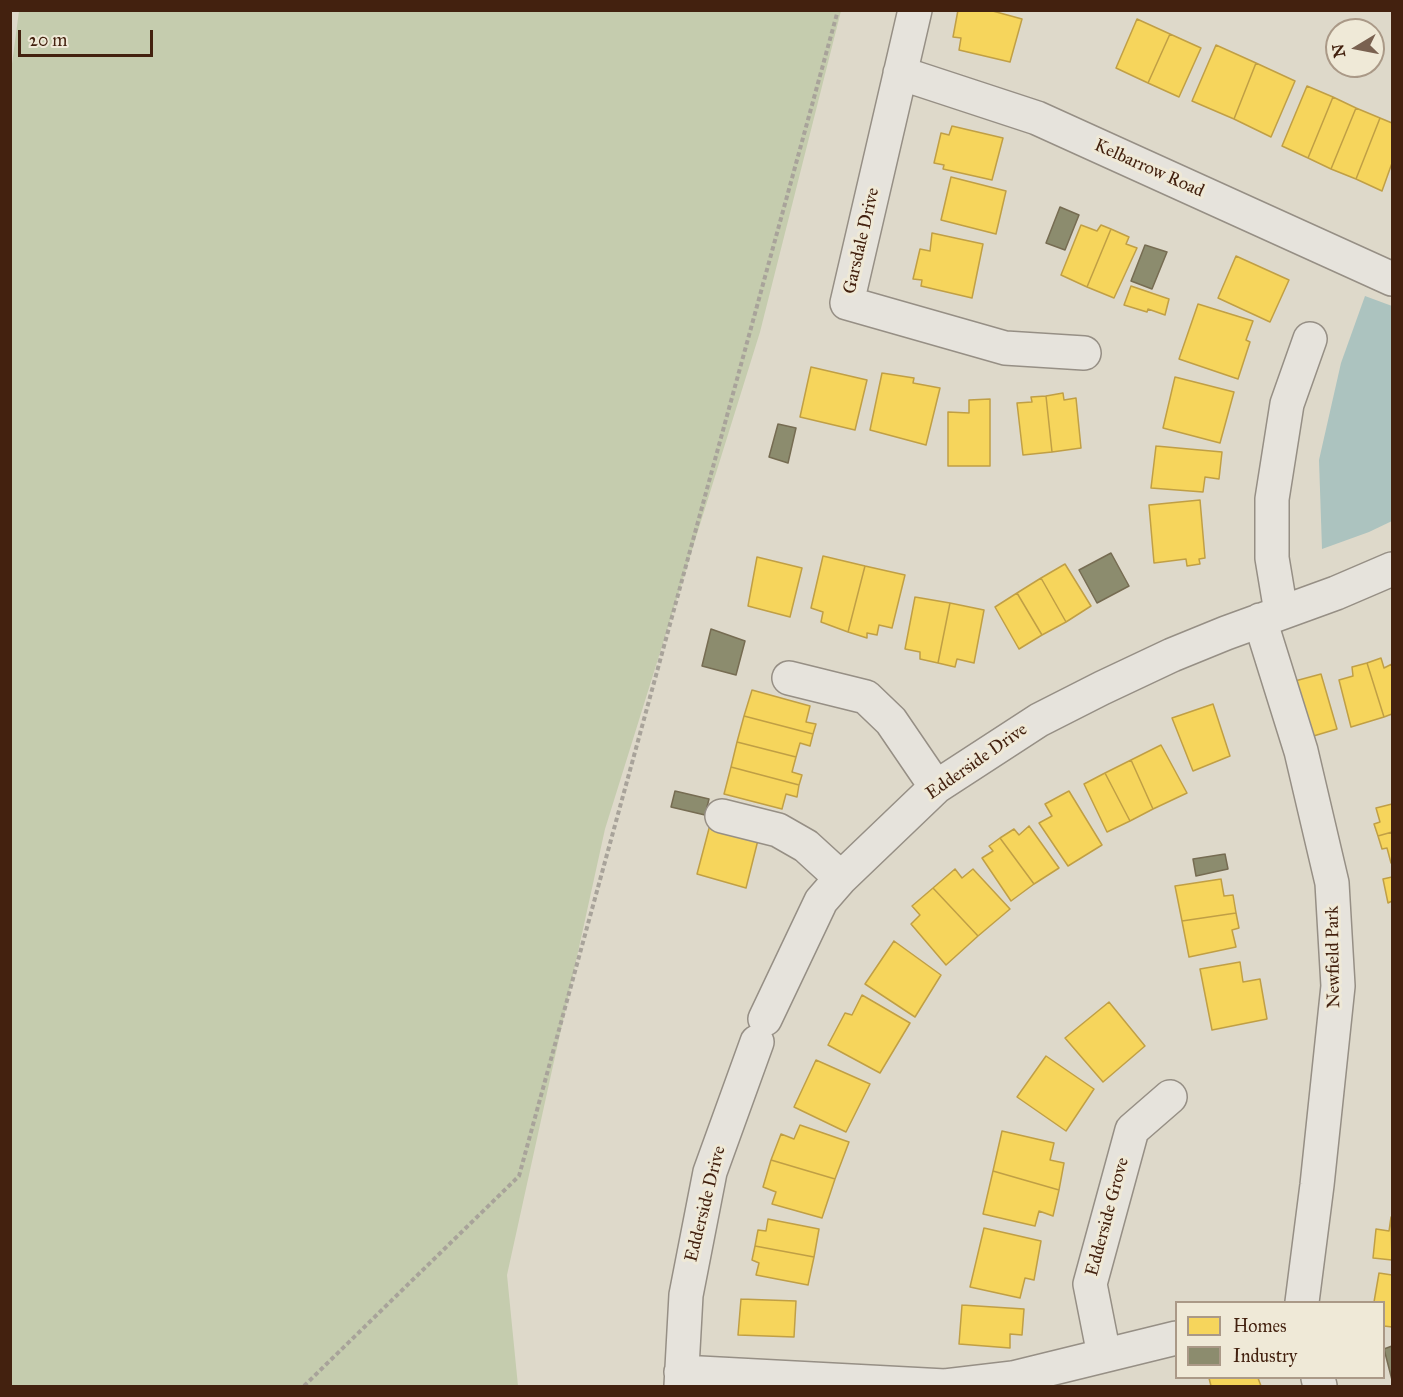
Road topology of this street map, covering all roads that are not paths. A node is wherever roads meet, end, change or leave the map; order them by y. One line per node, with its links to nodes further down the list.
1 (915, 10): 2 (street, Garsdale Drive)
2 (900, 74): 3 (street, Kelbarrow Road); 5 (street, Garsdale Drive)
3 (1392, 279)
4 (1310, 339): 7 (street)
5 (1084, 353)
6 (1392, 569): 7 (street, Edderside Drive)
7 (1271, 616): 9 (street, Edderside Drive); 13 (street, Newfield Park)
8 (789, 678): 9 (street)
9 (936, 787): 11 (street, Edderside Drive)
10 (722, 816): 11 (street)
11 (842, 878): 16 (street, Edderside Drive)
12 (1170, 1097): 15 (street, Edderside Grove)
13 (1302, 1301)
14 (1175, 1338): 15 (street, Edderside Drive)
15 (1104, 1355): 17 (street, Edderside Drive)
16 (681, 1379): 17 (street, Edderside Drive)
17 (845, 1383)

